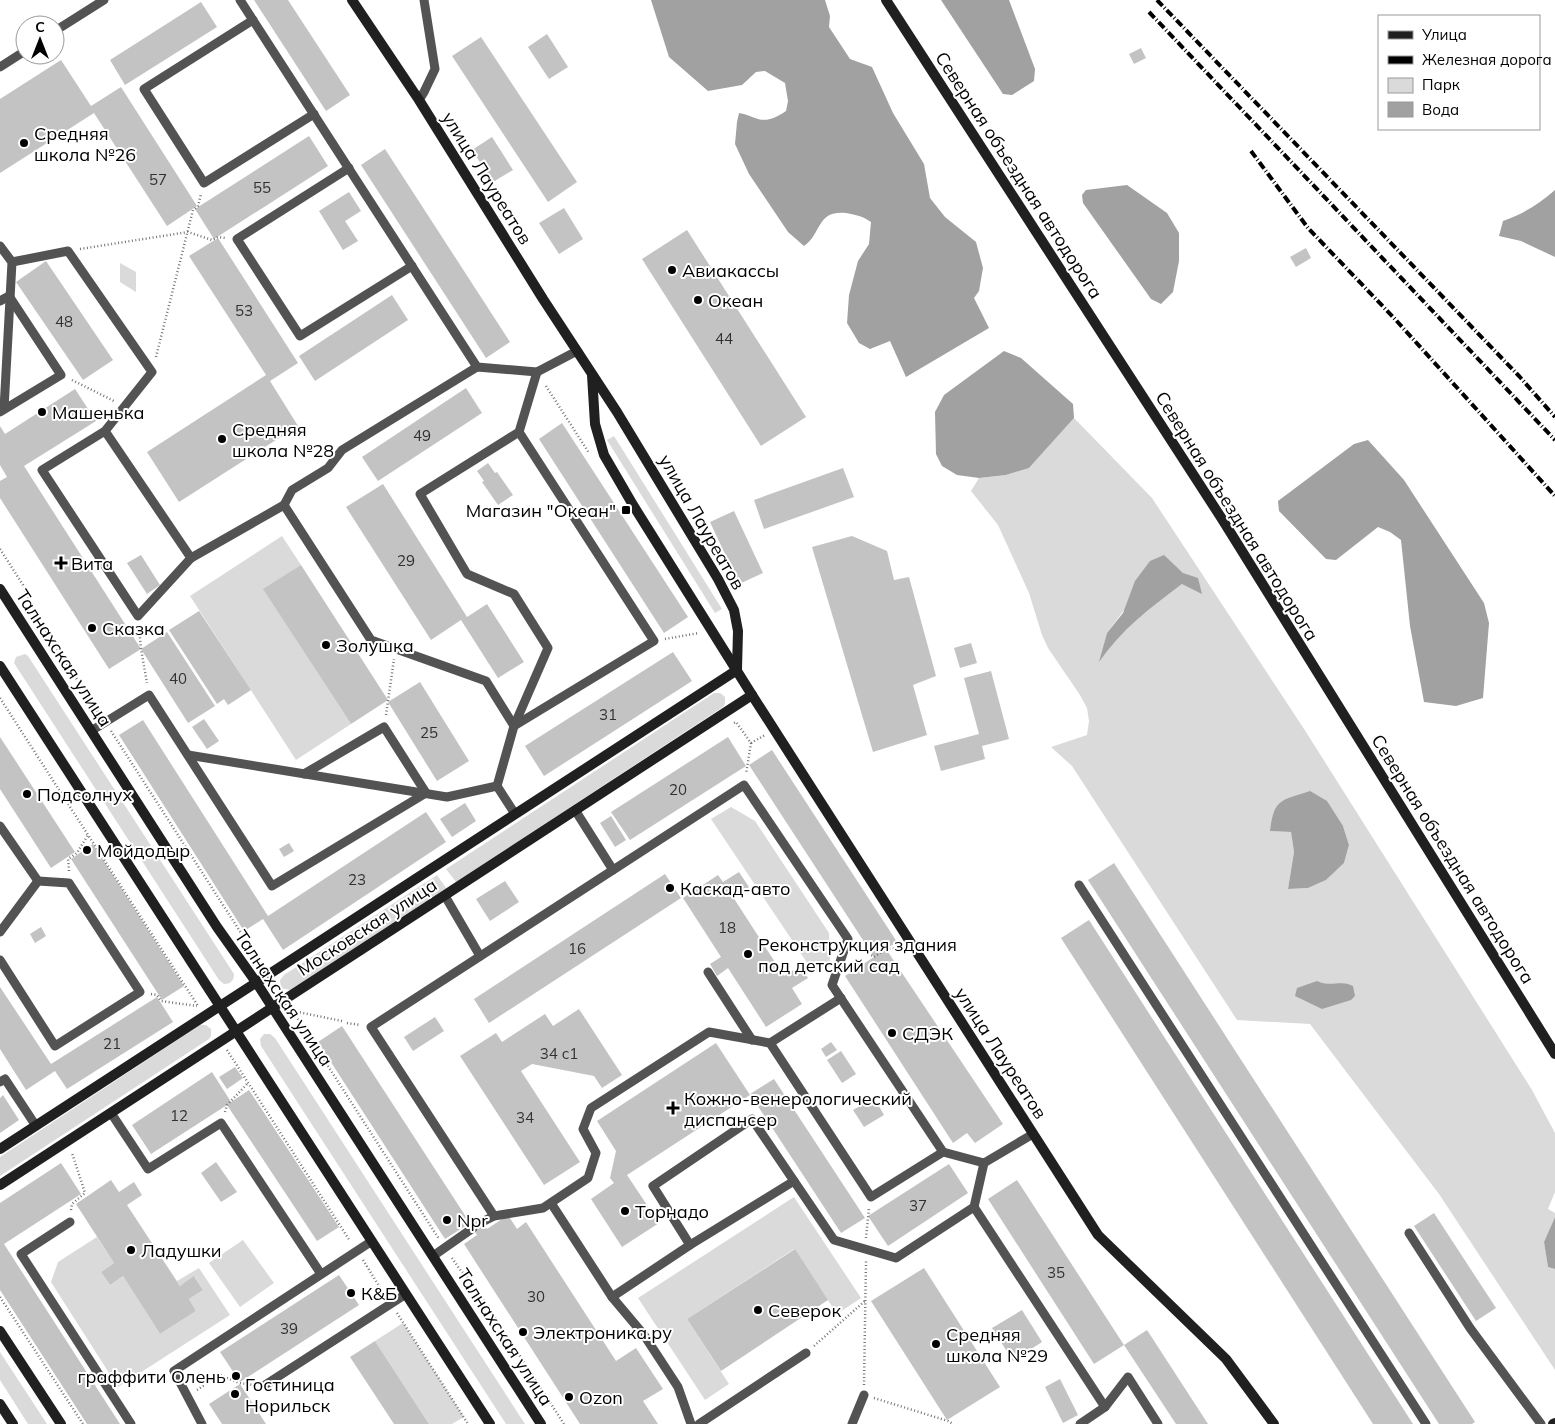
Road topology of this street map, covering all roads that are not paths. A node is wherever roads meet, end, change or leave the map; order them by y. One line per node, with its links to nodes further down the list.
1 (104, 0): 7 (lane)
2 (240, 0): 6 (lane)
3 (352, 0): 10 (street, улица Лауреатов)
4 (424, 0): 10 (lane)
5 (886, 0): 56 (street, Северная объездная автодорога)
6 (253, 20): 11 (lane); 11 (lane)
7 (65, 25)
8 (15, 57): 9 (lane)
9 (0, 67)
10 (418, 100): 18 (street, улица Лауреатов)
11 (314, 114): 12 (lane)
12 (349, 168): 15 (lane); 15 (lane)
13 (0, 246): 14 (lane)
14 (12, 262): 16 (lane); 23 (lane)
15 (412, 266): 19 (lane)
16 (9, 296): 17 (lane); 22 (lane); 22 (lane)
17 (0, 301)
18 (577, 351): 20 (lane); 21 (street, улица Лауреатов)
19 (477, 367): 20 (lane); 25 (lane)
20 (537, 372): 24 (lane)
21 (592, 375): 29 (street, улица Лауреатов); 29 (street, улица Лауреатов)
22 (2, 410)
23 (105, 431): 26 (lane); 26 (lane)
24 (519, 432): 32 (lane); 32 (lane)
25 (284, 505): 26 (lane); 32 (lane)
26 (191, 558)
27 (0, 589): 33 (street, Талнахская улица)
28 (0, 666): 30 (street)
29 (737, 670): 31 (street, улица Лауреатов); 39 (street, Московская улица)
30 (4, 679): 51 (street)
31 (752, 695): 38 (street, Московская улица); 60 (street, улица Лауреатов)
32 (514, 726): 36 (lane)
33 (91, 731): 34 (lane); 49 (street, Талнахская улица)
34 (188, 756): 35 (lane); 37 (lane)
35 (304, 774): 37 (lane); 37 (lane)
36 (497, 786): 37 (lane); 39 (lane)
37 (426, 793)
38 (575, 810): 41 (lane); 44 (street, Московская улица)
39 (516, 814): 49 (street, Московская улица)
40 (0, 826): 42 (lane)
41 (613, 870): 46 (lane); 50 (lane)
42 (38, 881): 45 (lane); 47 (lane)
43 (1079, 885): 97 (lane)
44 (444, 896): 46 (lane); 52 (street, Московская улица)
45 (0, 932)
46 (480, 956): 68 (lane)
47 (0, 960)
48 (708, 972): 54 (lane)
49 (256, 982): 51 (street, Московская улица); 52 (street, Талнахская улица)
50 (841, 998): 55 (lane); 62 (lane)
51 (220, 1006): 53 (street); 59 (street, Московская улица)
52 (273, 1008): 53 (street, Московская улица); 75 (street, Талнахская улица)
53 (236, 1031): 58 (street, Московская улица); 73 (street)
54 (752, 1040): 55 (lane); 66 (lane)
55 (770, 1043): 62 (lane)
56 (1555, 1054)
57 (0, 1082): 59 (lane)
58 (111, 1112): 65 (street, Московская улица); 76 (lane)
59 (36, 1126): 61 (street, Московская улица)
60 (1033, 1134): 63 (lane); 96 (street, улица Лауреатов)
61 (0, 1149)
62 (943, 1152): 63 (lane)
63 (984, 1163): 67 (lane)
64 (794, 1181): 67 (lane); 74 (lane); 74 (lane)
65 (0, 1185)
66 (551, 1203): 68 (lane); 78 (lane)
67 (974, 1207): 84 (lane)
68 (494, 1216): 70 (lane)
69 (70, 1222): 87 (lane)
70 (482, 1222)
71 (473, 1228): 75 (lane)
72 (1409, 1233): 98 (lane)
73 (372, 1240): 76 (lane); 77 (street)
74 (690, 1245): 78 (lane)
75 (433, 1256): 90 (street, Талнахская улица)
76 (321, 1274): 88 (lane)
77 (406, 1294): 81 (lane); 89 (street)
78 (612, 1297): 91 (lane)
79 (0, 1331): 86 (street)
80 (806, 1353): 92 (lane)
81 (265, 1385)
82 (864, 1395): 93 (lane)
83 (0, 1404): 85 (street)
84 (1105, 1407): 94 (lane); 95 (lane)
85 (13, 1424)
86 (61, 1424)
87 (131, 1424)
88 (202, 1424)
89 (490, 1424)
90 (541, 1424)
91 (690, 1424)
92 (699, 1424)
93 (852, 1424)
94 (1080, 1424)
95 (1158, 1424)
96 (1274, 1424)
97 (1426, 1424)
98 (1540, 1424)

